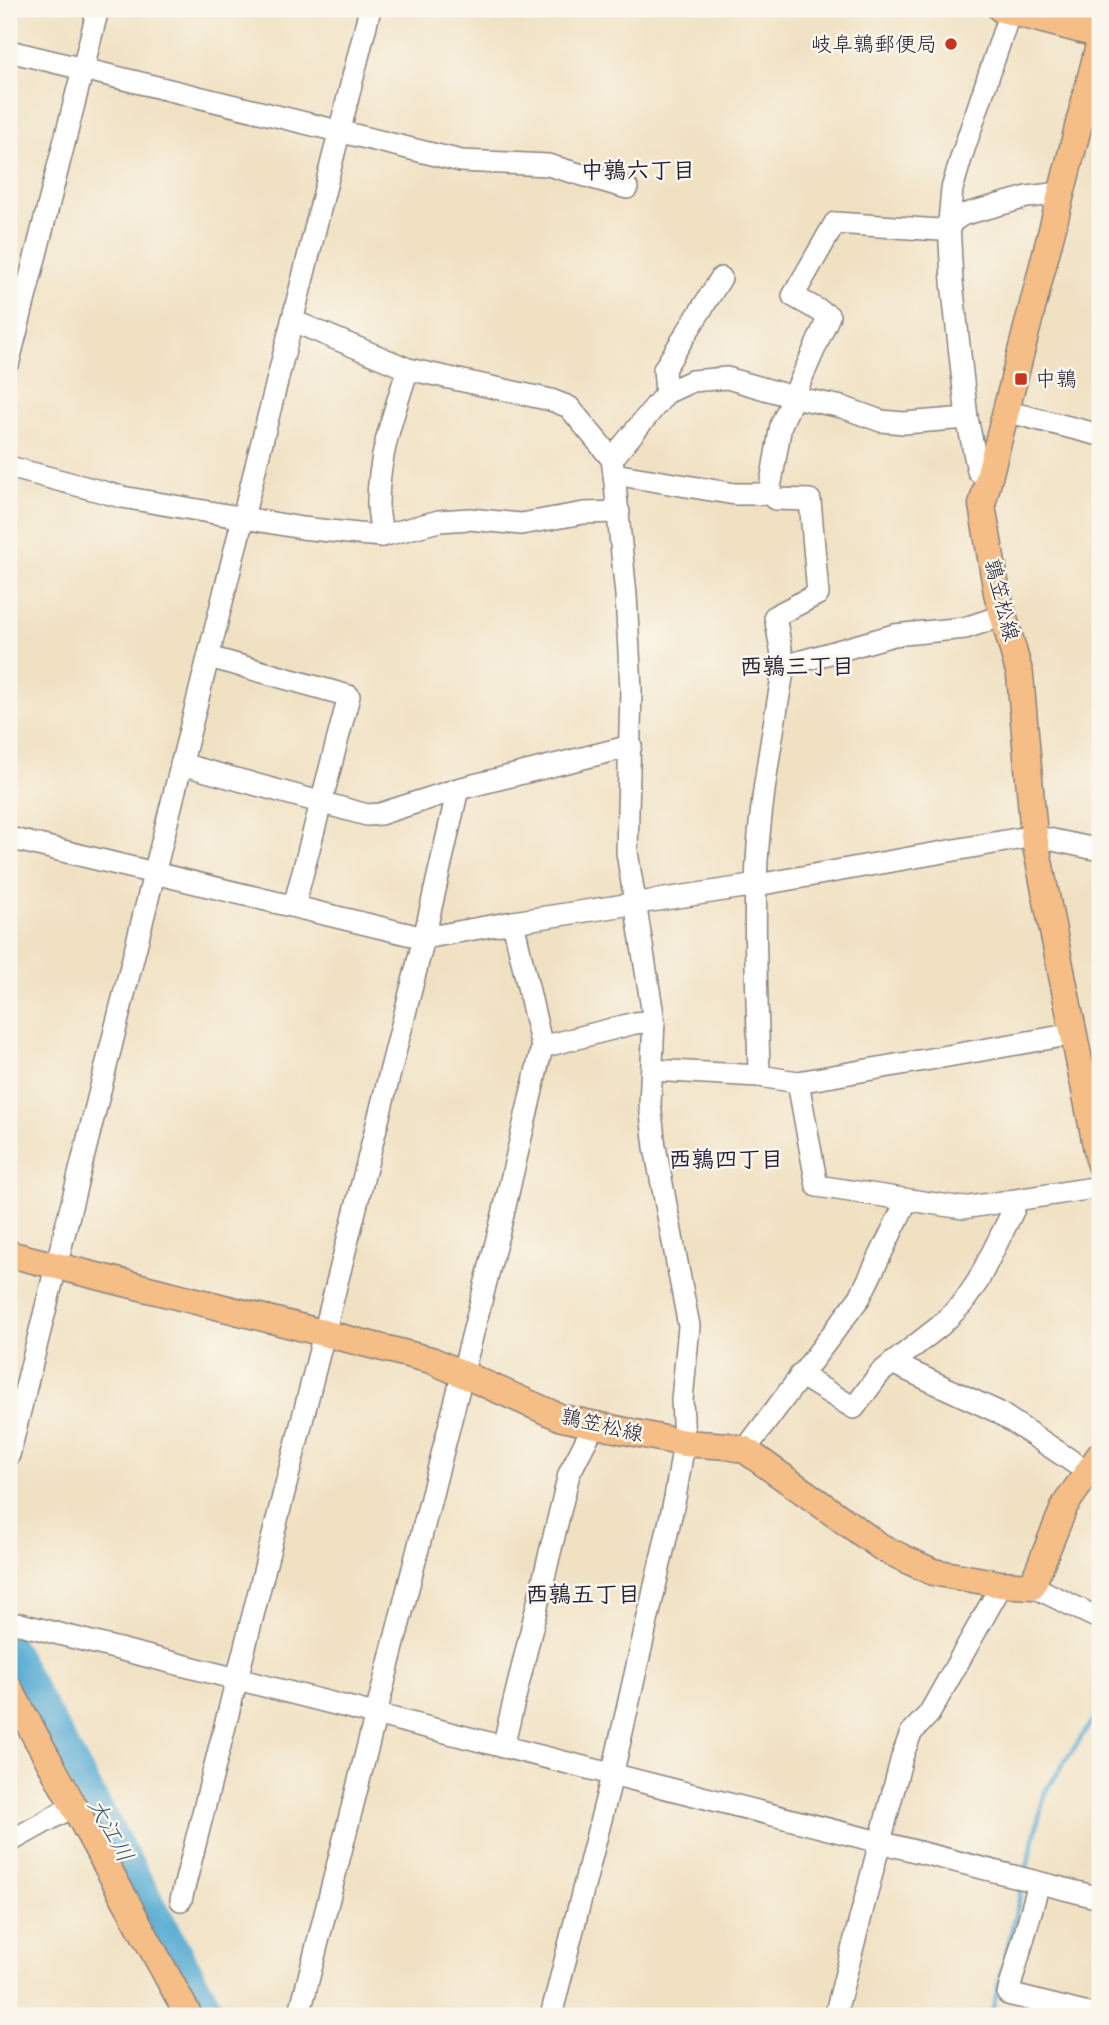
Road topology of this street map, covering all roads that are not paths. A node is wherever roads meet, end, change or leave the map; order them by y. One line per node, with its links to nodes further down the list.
1 (98, 9): 7 (street)
2 (370, 9): 8 (street)
3 (1007, 10): 4 (main road); 11 (street)
4 (1100, 35)
5 (1100, 41): 10 (main road, 鶉笠松線)
6 (9, 51): 7 (street)
7 (83, 69): 8 (street); 14 (street)
8 (340, 133): 9 (street); 13 (street)
9 (627, 188)
10 (1061, 192): 11 (street); 18 (main road, 鶉笠松線)
11 (949, 222): 17 (street); 19 (street)
12 (721, 278): 16 (street)
13 (293, 321): 15 (street); 26 (street)
14 (9, 360)
15 (408, 369): 21 (street); 27 (street)
16 (666, 393): 17 (street); 21 (street)
17 (793, 397): 19 (street); 24 (street)
18 (1005, 411): 20 (street); 23 (main road, 鶉笠松線)
19 (967, 418): 23 (street)
20 (1100, 435)
21 (613, 466): 24 (street); 25 (street)
22 (9, 467): 26 (street)
23 (987, 478): 28 (main road, 鶉笠松線)
24 (769, 494): 30 (street)
25 (619, 512): 27 (street); 31 (street)
26 (243, 518): 27 (street); 29 (street)
27 (382, 536)
28 (1005, 615): 30 (street); 35 (main road, 鶉笠松線)
29 (209, 656): 32 (street); 34 (street)
30 (784, 666): 39 (street)
31 (631, 746): 33 (street); 40 (street)
32 (181, 764): 34 (street); 38 (street)
33 (457, 789): 34 (street); 43 (street)
34 (320, 802): 41 (street)
35 (1034, 836): 37 (street); 39 (street); 45 (main road, 鶉笠松線)
36 (9, 838): 38 (street)
37 (1100, 850)
38 (153, 873): 41 (street); 56 (street)
39 (757, 885): 40 (street); 48 (street)
40 (635, 904): 42 (street); 44 (street)
41 (295, 906): 43 (street)
42 (513, 922): 43 (street); 46 (street)
43 (424, 938): 57 (street)
44 (654, 1021): 46 (street); 47 (street)
45 (1074, 1034): 49 (street); 50 (main road, 鶉笠松線)
46 (542, 1047): 59 (street)
47 (652, 1070): 48 (street); 62 (street)
48 (759, 1076): 49 (street)
49 (798, 1082): 53 (street)
50 (1097, 1135): 51 (main road, 鶉笠松線)
51 (1100, 1165)
52 (1100, 1186): 54 (street)
53 (907, 1200): 54 (street); 60 (street)
54 (1014, 1201): 58 (street)
55 (9, 1254): 56 (main road, 鶉笠松線)
56 (58, 1266): 57 (main road, 鶉笠松線); 64 (street)
57 (323, 1333): 59 (main road, 鶉笠松線); 70 (street)
58 (892, 1363): 60 (street); 65 (street)
59 (462, 1373): 61 (main road, 鶉笠松線); 72 (street)
60 (800, 1375): 63 (street)
61 (594, 1426): 62 (main road, 鶉笠松線); 73 (street)
62 (684, 1443): 63 (main road, 鶉笠松線); 74 (street)
63 (746, 1450): 66 (main road, 鶉笠松線)
64 (9, 1455)
65 (1094, 1463): 67 (main road)
66 (1000, 1584): 67 (main road, 鶉笠松線); 77 (street)
67 (1031, 1586): 68 (street)
68 (1100, 1619)
69 (20, 1624): 70 (street)
70 (236, 1680): 72 (street); 80 (street)
71 (9, 1688): 75 (main road)
72 (376, 1715): 73 (street); 82 (street)
73 (503, 1747): 74 (street)
74 (612, 1776): 77 (street); 83 (street)
75 (72, 1807): 76 (street); 81 (main road)
76 (9, 1842)
77 (879, 1842): 78 (street); 84 (street)
78 (1039, 1882): 79 (street); 85 (street)
79 (1100, 1898)
80 (181, 1900)
81 (189, 2016)
82 (299, 2016)
83 (551, 2016)
84 (835, 2016)
85 (1097, 2016)

